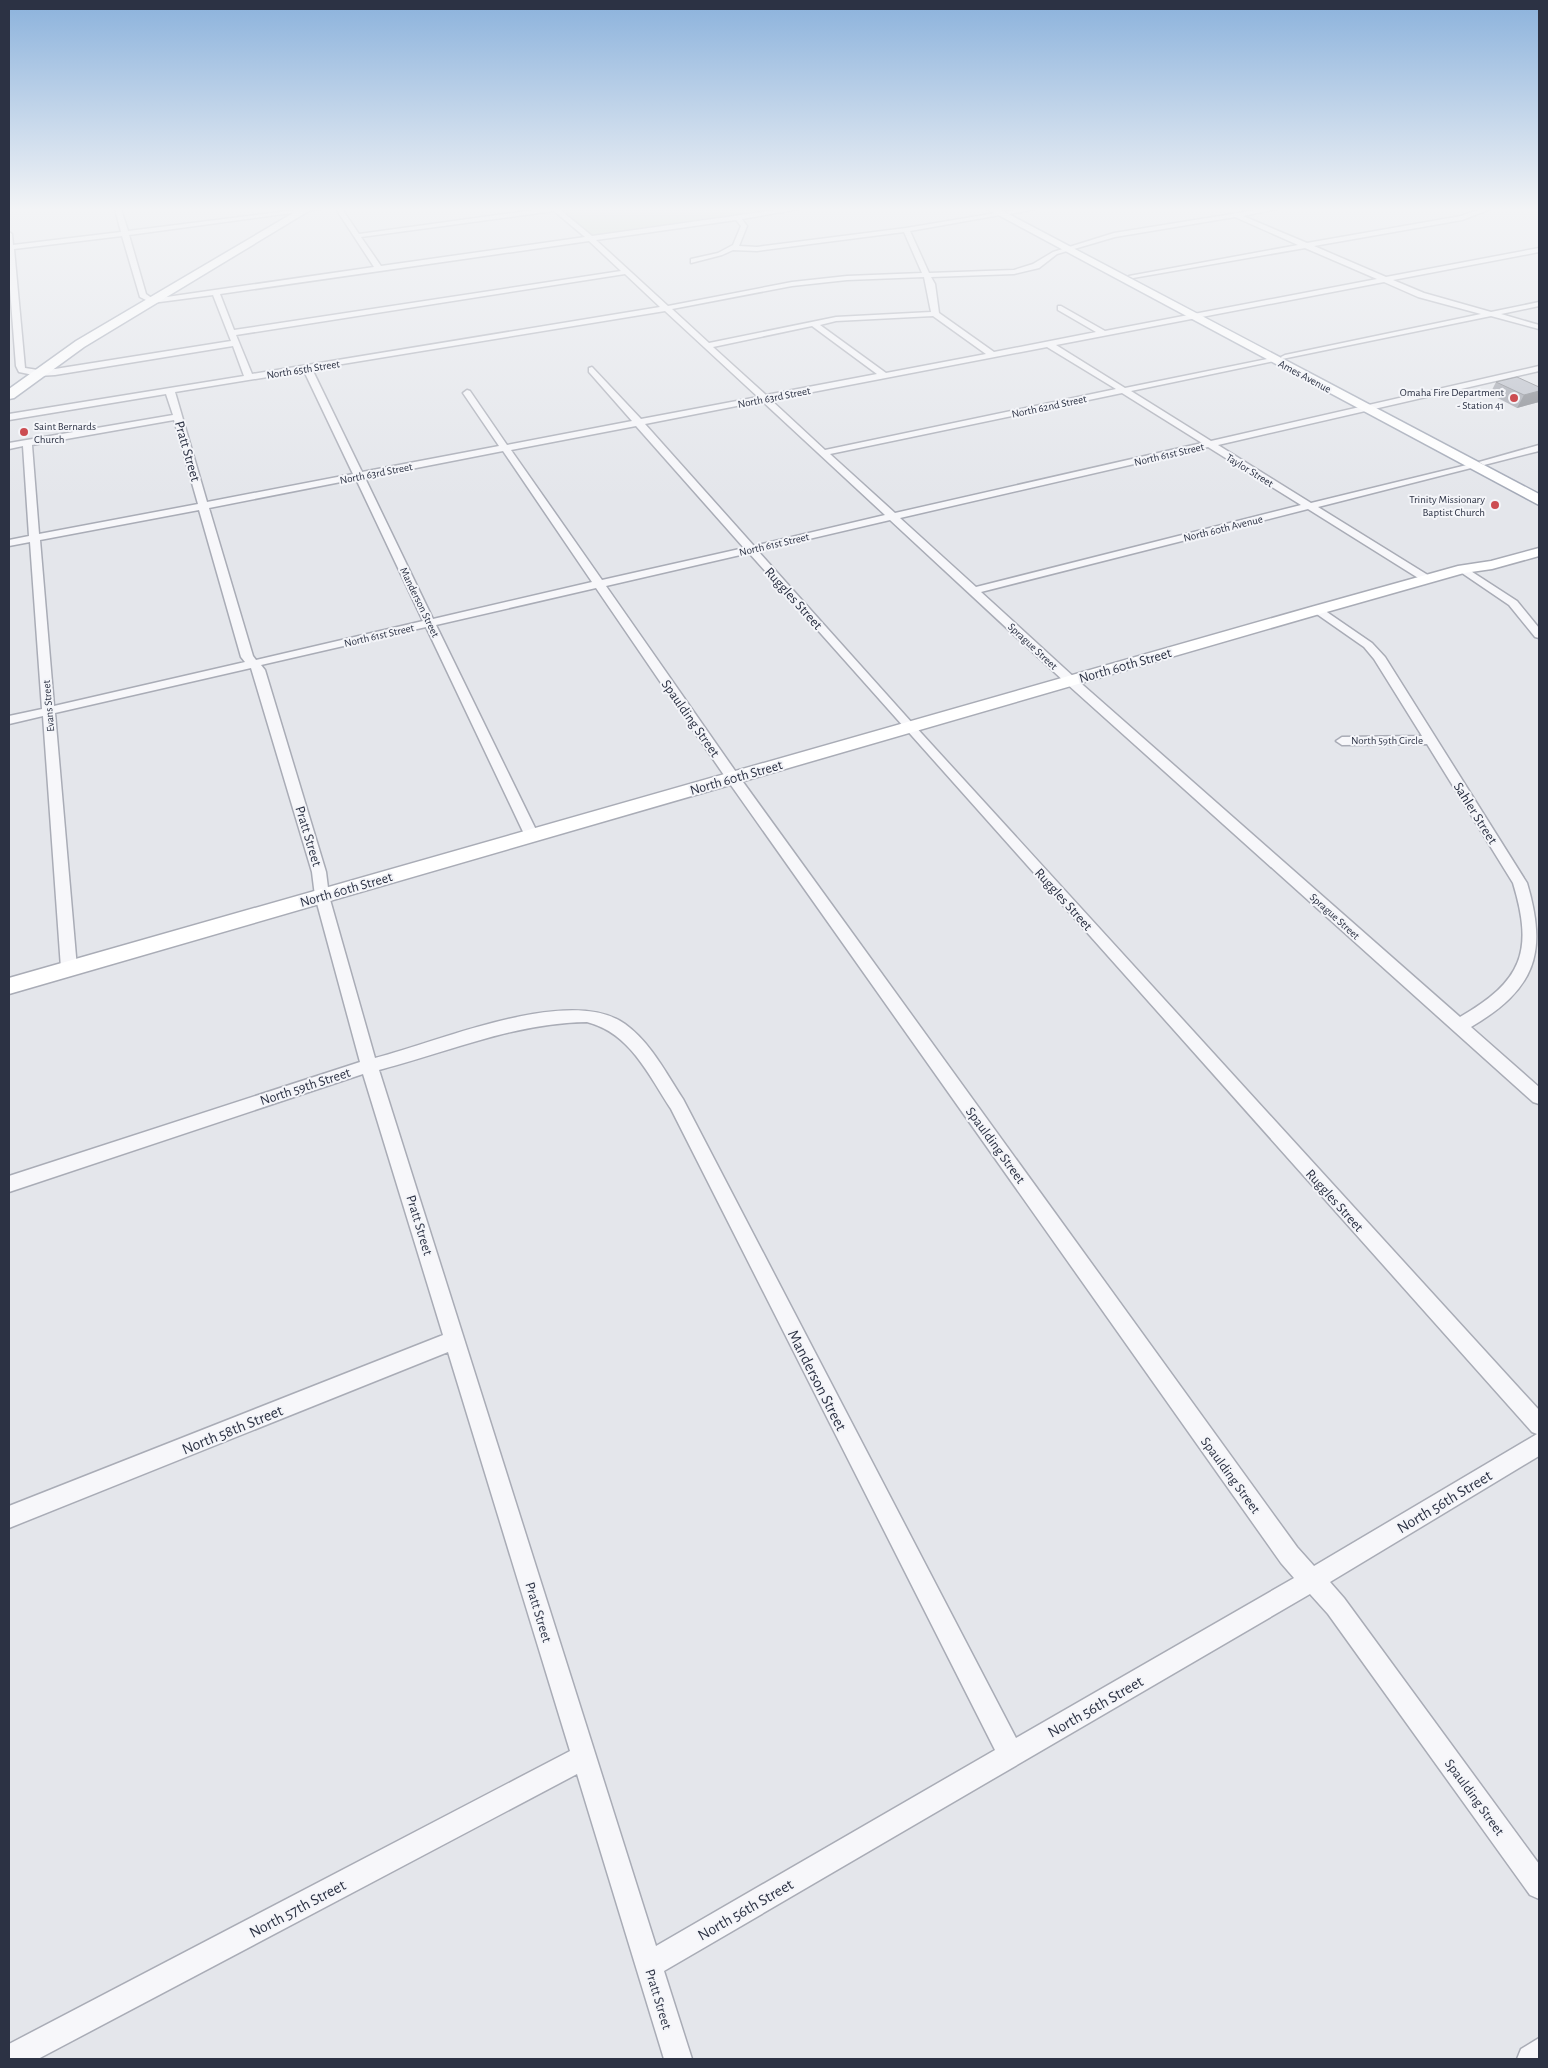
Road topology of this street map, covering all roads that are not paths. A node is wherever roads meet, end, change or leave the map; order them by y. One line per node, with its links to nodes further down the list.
1 (11, 306): 18 (street)
2 (143, 306): 31 (main road)
3 (221, 306): 21 (street)
4 (410, 306): 21 (street)
5 (662, 306): 14 (street, Sprague Street)
6 (684, 306): 14 (street, North 65th Street)
7 (933, 306): 15 (street)
8 (1181, 306): 17 (main road, Ames Avenue)
9 (1183, 306): 17 (main road, Ames Avenue)
10 (1249, 306): 17 (street, North 63rd Street)
11 (1454, 306): 16 (street)
12 (1531, 306): 16 (street, North 62nd Street)
13 (1061, 308): 22 (street)
14 (666, 309): 25 (street, Sprague Street); 28 (street, North 65th Street)
15 (935, 314): 19 (street); 26 (street)
16 (1487, 314): 20 (street); 27 (street, North 62nd Street)
17 (1199, 315): 22 (street, North 63rd Street); 27 (main road, Ames Avenue)
18 (12, 322): 31 (street)
19 (814, 324): 25 (street); 32 (street)
20 (1539, 328)
21 (232, 333): 23 (street)
22 (1103, 333): 24 (street, North 63rd Street)
23 (236, 343): 31 (street); 33 (street)
24 (1049, 344): 26 (street, North 63rd Street); 34 (street, Taylor Street)
25 (707, 346): 38 (street, Sprague Street)
26 (993, 355): 32 (street, North 63rd Street)
27 (1280, 358): 34 (street, North 62nd Street); 39 (main road, Ames Avenue)
28 (307, 368): 33 (street, North 65th Street); 50 (street, Manderson Street)
29 (1539, 368): 39 (street, North 61st Street)
30 (592, 370): 42 (street, Ruggles Street)
31 (38, 374): 37 (main road)
32 (885, 376): 38 (street, North 63rd Street)
33 (249, 378): 35 (street, North 65th Street)
34 (1124, 390): 44 (street, Taylor Street); 48 (street, North 62nd Street)
35 (170, 391): 40 (street, North 65th Street); 41 (street, Pratt Street)
36 (467, 393): 47 (street, Spaulding Street)
37 (9, 395)
38 (764, 399): 42 (street, North 63rd Street); 48 (street, Sprague Street)
39 (1372, 407): 44 (street, North 61st Street); 49 (main road, Ames Avenue)
40 (9, 417)
41 (178, 417): 43 (street); 53 (street, Pratt Street)
42 (638, 423): 47 (street, North 63rd Street); 59 (street, Ruggles Street)
43 (27, 443): 45 (street); 56 (street, Evans Street)
44 (1209, 444): 54 (street, Taylor Street); 55 (street, North 61st Street)
45 (9, 446)
46 (1539, 448): 49 (street, North 60th Avenue)
47 (504, 449): 50 (street, North 63rd Street); 63 (street, Spaulding Street)
48 (824, 453): 55 (street, Sprague Street)
49 (1478, 463): 51 (main road, Ames Avenue); 52 (main road, Ames Avenue); 54 (street, North 60th Avenue)
50 (360, 477): 53 (street, North 63rd Street); 66 (street, Manderson Street)
51 (1539, 491)
52 (1539, 500)
53 (204, 506): 56 (street, North 63rd Street); 68 (street, Pratt Street)
54 (1308, 506): 62 (street, Taylor Street); 64 (street, North 60th Avenue)
55 (894, 517): 59 (street, North 61st Street); 64 (street, Sprague Street)
56 (34, 538): 58 (street, North 63rd Street); 70 (street, Evans Street)
57 (1539, 540): 61 (main road, North 60th Street)
58 (9, 543)
59 (752, 550): 63 (street, North 61st Street); 72 (street, Ruggles Street)
60 (1539, 552): 61 (main road, North 60th Street)
61 (1462, 569): 62 (main road, North 60th Street); 67 (street)
62 (1427, 579): 65 (main road, North 60th Street)
63 (598, 585): 66 (street, North 61st Street); 75 (street, Spaulding Street)
64 (974, 592): 69 (street, Sprague Street)
65 (1317, 610): 69 (main road, North 60th Street); 74 (street, Sahler Street)
66 (431, 623): 68 (street, North 61st Street); 76 (street, Manderson Street)
67 (1539, 635)
68 (253, 664): 70 (street, North 61st Street); 77 (street, Pratt Street)
69 (1071, 681): 72 (main road, North 60th Street); 81 (street, Sprague Street)
70 (48, 711): 71 (street, North 61st Street); 78 (street, Evans Street)
71 (9, 720)
72 (909, 728): 75 (main road, North 60th Street); 86 (street, Ruggles Street)
73 (1342, 740): 74 (street, North 59th Circle)
74 (1431, 740): 81 (street, Sahler Street)
75 (733, 778): 76 (main road, North 60th Street); 89 (street, Spaulding Street)
76 (532, 836): 77 (main road, North 60th Street)
77 (322, 896): 78 (main road, North 60th Street); 82 (street, Pratt Street)
78 (69, 968): 79 (main road, North 60th Street)
79 (9, 986)
80 (606, 1020): 82 (street, North 59th Street); 90 (street, Manderson Street)
81 (1459, 1026): 83 (street, Sprague Street)
82 (370, 1066): 84 (street, North 59th Street); 85 (street, Pratt Street)
83 (1539, 1097)
84 (9, 1184)
85 (455, 1340): 88 (street, North 58th Street); 91 (street, Pratt Street)
86 (1539, 1425)
87 (1539, 1444): 89 (street, North 56th Street)
88 (9, 1517)
89 (1312, 1580): 90 (street, North 56th Street); 92 (street, Spaulding Street)
90 (1011, 1755): 93 (street, North 56th Street)
91 (584, 1757): 93 (street, Pratt Street); 95 (street, North 57th Street)
92 (1539, 1886)
93 (649, 1965): 96 (street, Pratt Street)
94 (1539, 2052): 97 (street)
95 (9, 2059)
96 (678, 2059)
97 (1531, 2059)

